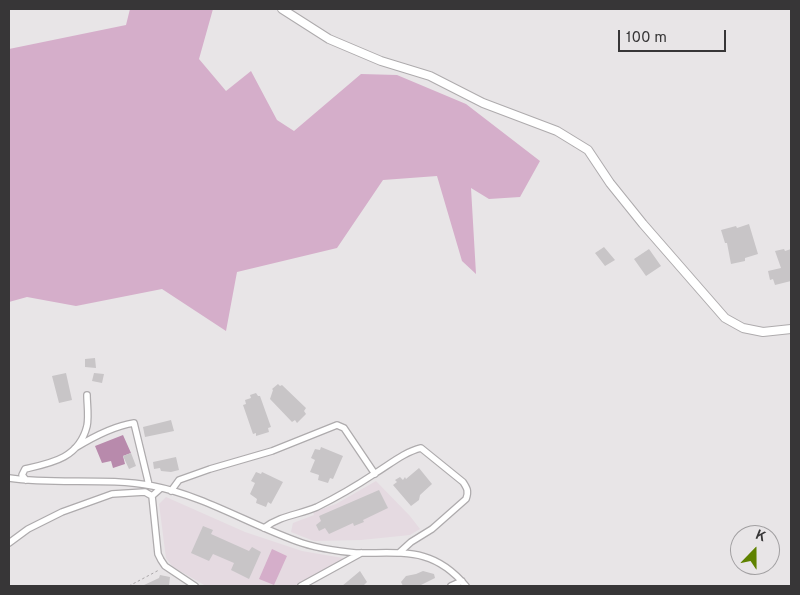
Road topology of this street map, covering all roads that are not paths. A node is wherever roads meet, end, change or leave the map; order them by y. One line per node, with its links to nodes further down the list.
1 (282, 9): 2 (street)
2 (791, 329)
3 (87, 395): 4 (street)
4 (75, 448): 7 (street); 8 (street)
5 (375, 474): 10 (street); 12 (street); 14 (street)
6 (9, 478): 7 (street)
7 (26, 480): 8 (street)
8 (149, 485): 9 (street)
9 (161, 488): 10 (street); 11 (street)
10 (171, 491): 12 (street)
11 (152, 496): 13 (street); 17 (street)
12 (264, 528): 15 (street)
13 (9, 543)
14 (400, 552): 15 (street); 16 (street)
15 (361, 553): 18 (street)
16 (464, 584): 19 (street)
17 (195, 586)
18 (302, 586)
19 (451, 586)

